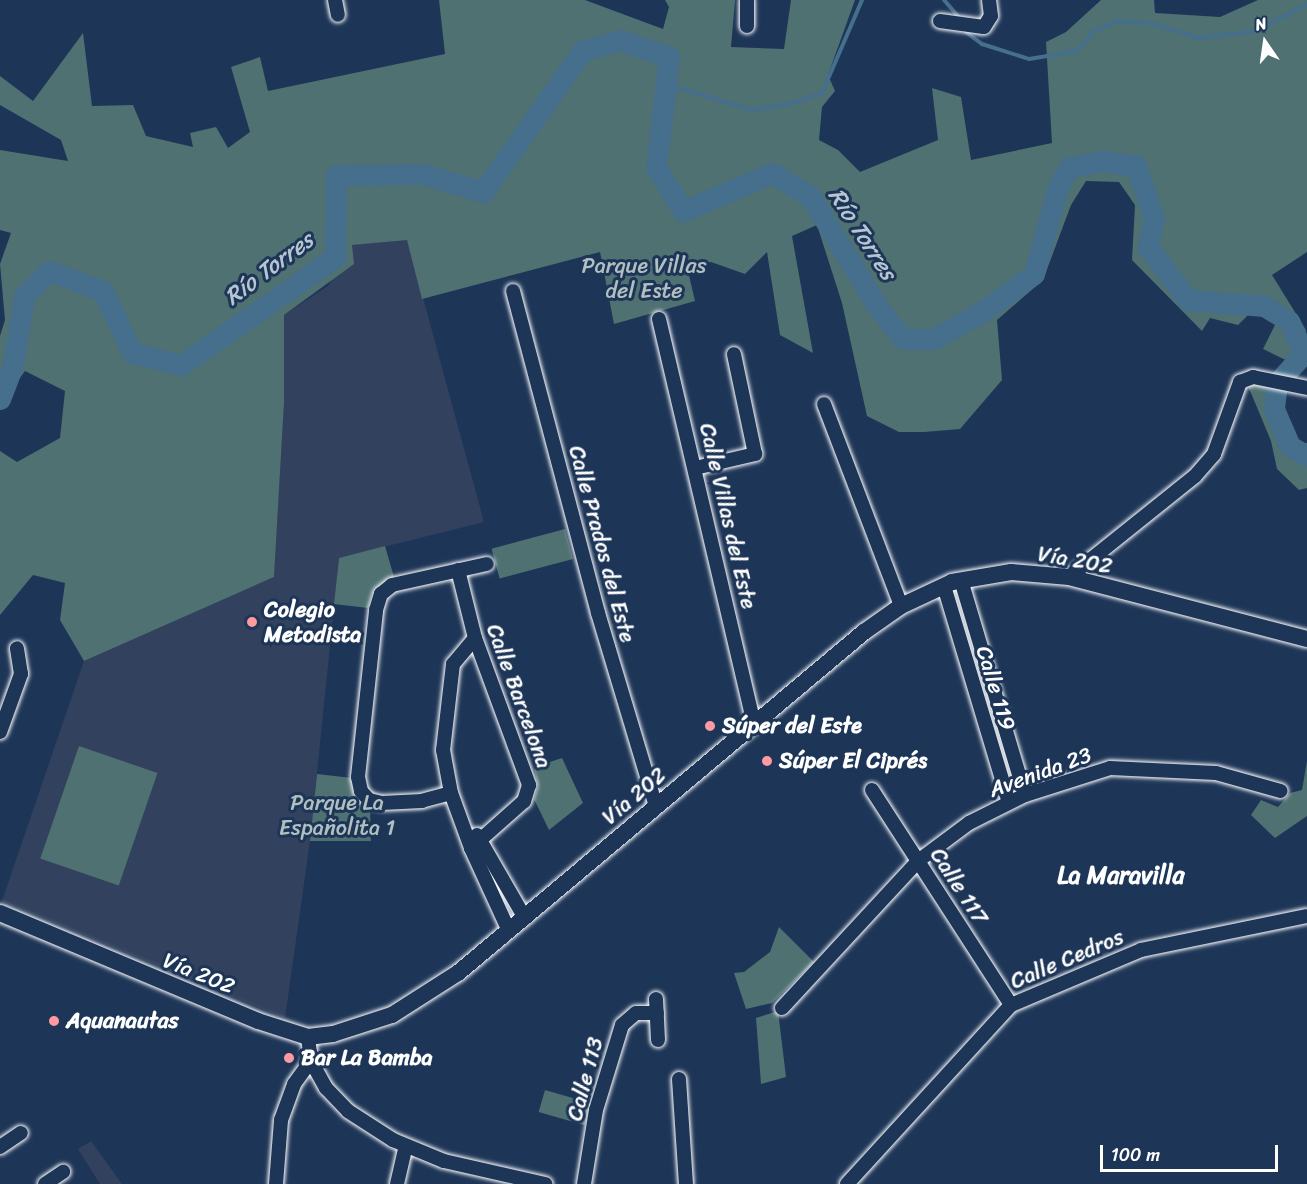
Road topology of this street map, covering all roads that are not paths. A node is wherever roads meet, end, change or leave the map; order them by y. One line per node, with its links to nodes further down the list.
1 (335, 0): 4 (street)
2 (747, 0): 6 (street)
3 (989, 0): 5 (street)
4 (338, 15)
5 (940, 21)
6 (747, 26)
7 (513, 291): 29 (street, Calle Prados del Este)
8 (659, 319): 12 (street, Calle Villas del Este)
9 (734, 354): 12 (street)
10 (1307, 388): 15 (street)
11 (824, 404): 18 (street)
12 (695, 468): 22 (street, Calle Villas del Este)
13 (487, 564): 14 (street)
14 (458, 570): 19 (street, Calle Barcelona); 26 (street)
15 (1069, 577): 16 (main road, Vía 202); 20 (main road, Vía 202)
16 (961, 580): 17 (main road, Vía 202); 27 (street, Calle 119)
17 (944, 586): 18 (main road, Vía 202); 28 (street, Calle 119)
18 (901, 606): 22 (main road, Vía 202)
19 (475, 638): 26 (street); 31 (street, Calle Barcelona)
20 (1307, 639)
21 (17, 648): 23 (street)
22 (754, 723): 29 (main road, Vía 202)
23 (0, 732)
24 (872, 790): 33 (street, Calle 117)
25 (1281, 791): 27 (street, Avenida 23)
26 (451, 793): 30 (street)
27 (1025, 795): 28 (street, Avenida 23)
28 (1009, 802): 33 (street, Avenida 23)
29 (656, 806): 36 (main road, Vía 202)
30 (465, 827): 31 (street); 32 (street)
31 (483, 840): 32 (street, Calle Barcelona); 36 (street)
32 (471, 849): 37 (street)
33 (918, 861): 38 (street, Calle 117); 39 (street, Avenida 23)
34 (0, 913): 40 (main road, Vía 202)
35 (1307, 916): 38 (street, Calle Cedros)
36 (525, 918): 37 (main road, Vía 202)
37 (509, 931): 40 (main road, Vía 202)
38 (1011, 1005): 54 (street, Calle Cedros)
39 (782, 1008)
40 (308, 1037): 42 (street)
41 (658, 1040): 52 (street, Calle 113)
42 (311, 1061): 46 (street); 49 (street)
43 (679, 1079): 53 (street)
44 (21, 1133): 45 (street)
45 (0, 1147)
46 (405, 1148): 50 (street); 51 (street)
47 (63, 1172): 48 (street)
48 (45, 1184)
49 (276, 1184)
50 (397, 1184)
51 (545, 1184)
52 (584, 1184)
53 (686, 1184)
54 (847, 1184)

